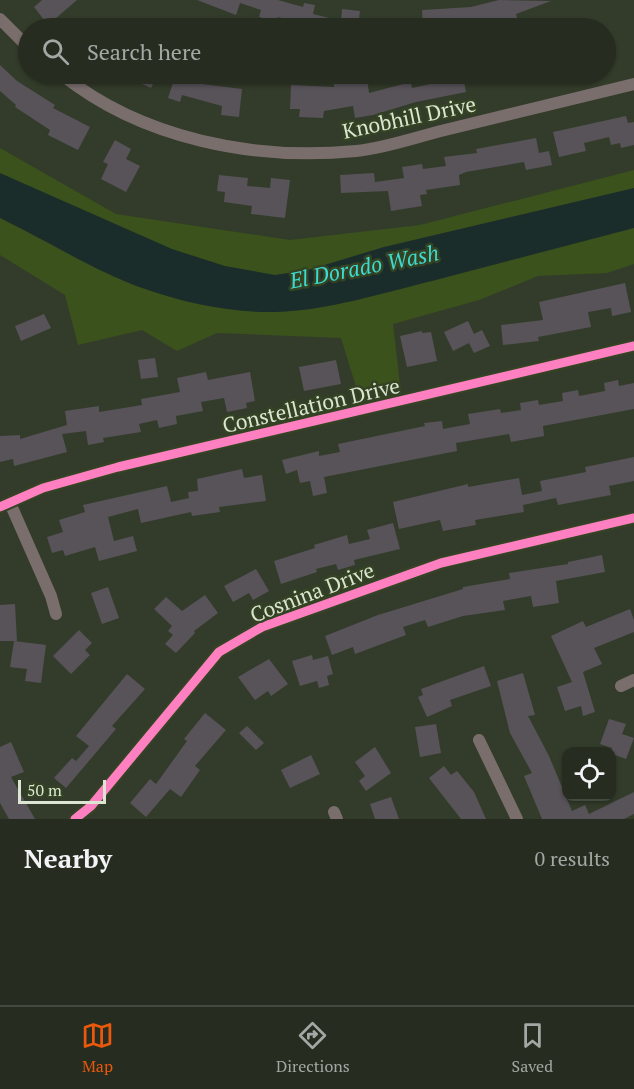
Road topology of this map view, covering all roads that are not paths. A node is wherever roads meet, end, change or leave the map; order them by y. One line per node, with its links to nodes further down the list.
1 (0, 19): 2 (street)
2 (18, 37)
3 (74, 84): 4 (street, Knobhill Drive)
4 (634, 84)
5 (634, 346): 6 (street, Constellation Drive)
6 (5, 505): 8 (street)
7 (634, 518): 12 (street, Cosnina Drive)
8 (56, 614)
9 (634, 680): 10 (street)
10 (621, 686)
11 (479, 740): 13 (street)
12 (75, 819)
13 (517, 819)

